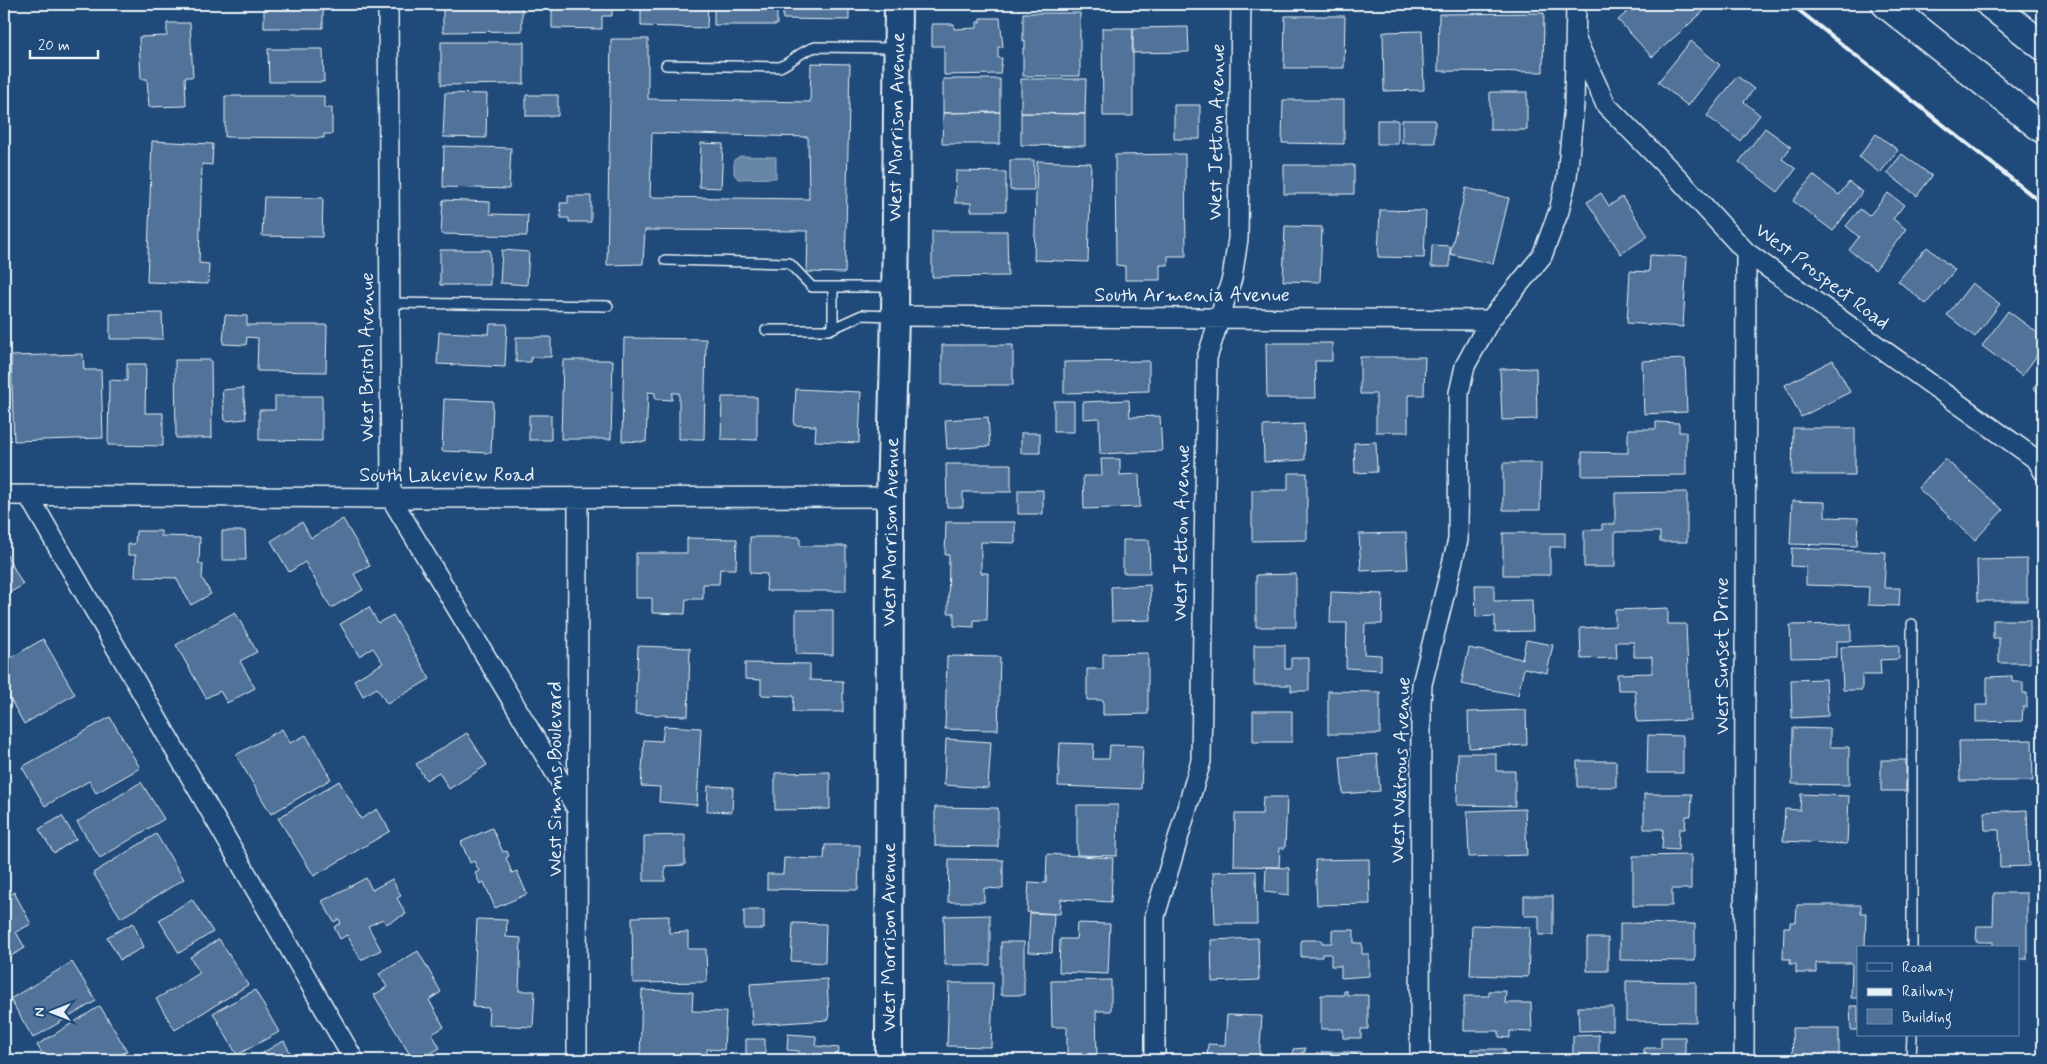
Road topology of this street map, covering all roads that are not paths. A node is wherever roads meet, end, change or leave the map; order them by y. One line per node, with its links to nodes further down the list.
1 (388, 4): 16 (street, West Bristol Avenue)
2 (898, 4): 9 (street, West Morrison Avenue)
3 (1241, 4): 19 (street, West Jetton Avenue)
4 (1576, 4): 7 (street, West Watrous Avenue)
5 (1886, 4): 11 (highway)
6 (1990, 4): 8 (highway)
7 (1575, 36): 12 (street, West Prospect Road); 20 (street, West Watrous Avenue)
8 (2043, 46)
9 (898, 48): 10 (lane); 15 (street, West Morrison Avenue)
10 (666, 65)
11 (2043, 129)
12 (1746, 252): 23 (street, West Prospect Road); 38 (street, West Sunset Drive)
13 (666, 260): 14 (lane)
14 (833, 287): 15 (lane); 21 (lane)
15 (895, 287): 18 (street, West Morrison Avenue)
16 (390, 303): 17 (lane); 27 (street, West Bristol Avenue)
17 (608, 306)
18 (895, 316): 19 (street, South Armenia Avenue); 21 (lane); 26 (street, West Morrison Avenue)
19 (1220, 317): 20 (street, South Armenia Avenue); 36 (street, West Jetton Avenue)
20 (1490, 320): 37 (street, West Watrous Avenue)
21 (833, 328): 22 (lane)
22 (766, 330)
23 (2043, 471)
24 (4, 495): 25 (street, South Lakeview Road)
25 (28, 495): 27 (street, South Lakeview Road); 33 (street)
26 (890, 497): 28 (street, South Lakeview Road); 35 (street, West Morrison Avenue)
27 (391, 498): 28 (street, South Lakeview Road); 30 (street)
28 (578, 498): 30 (street, West Simms Boulevard)
29 (1912, 624): 31 (lane)
30 (577, 809): 34 (street, West Simms Boulevard)
31 (1912, 946)
32 (1912, 1036): 39 (lane)
33 (354, 1060)
34 (577, 1060)
35 (889, 1060)
36 (1155, 1060)
37 (1420, 1060)
38 (1744, 1060)
39 (1911, 1060)

